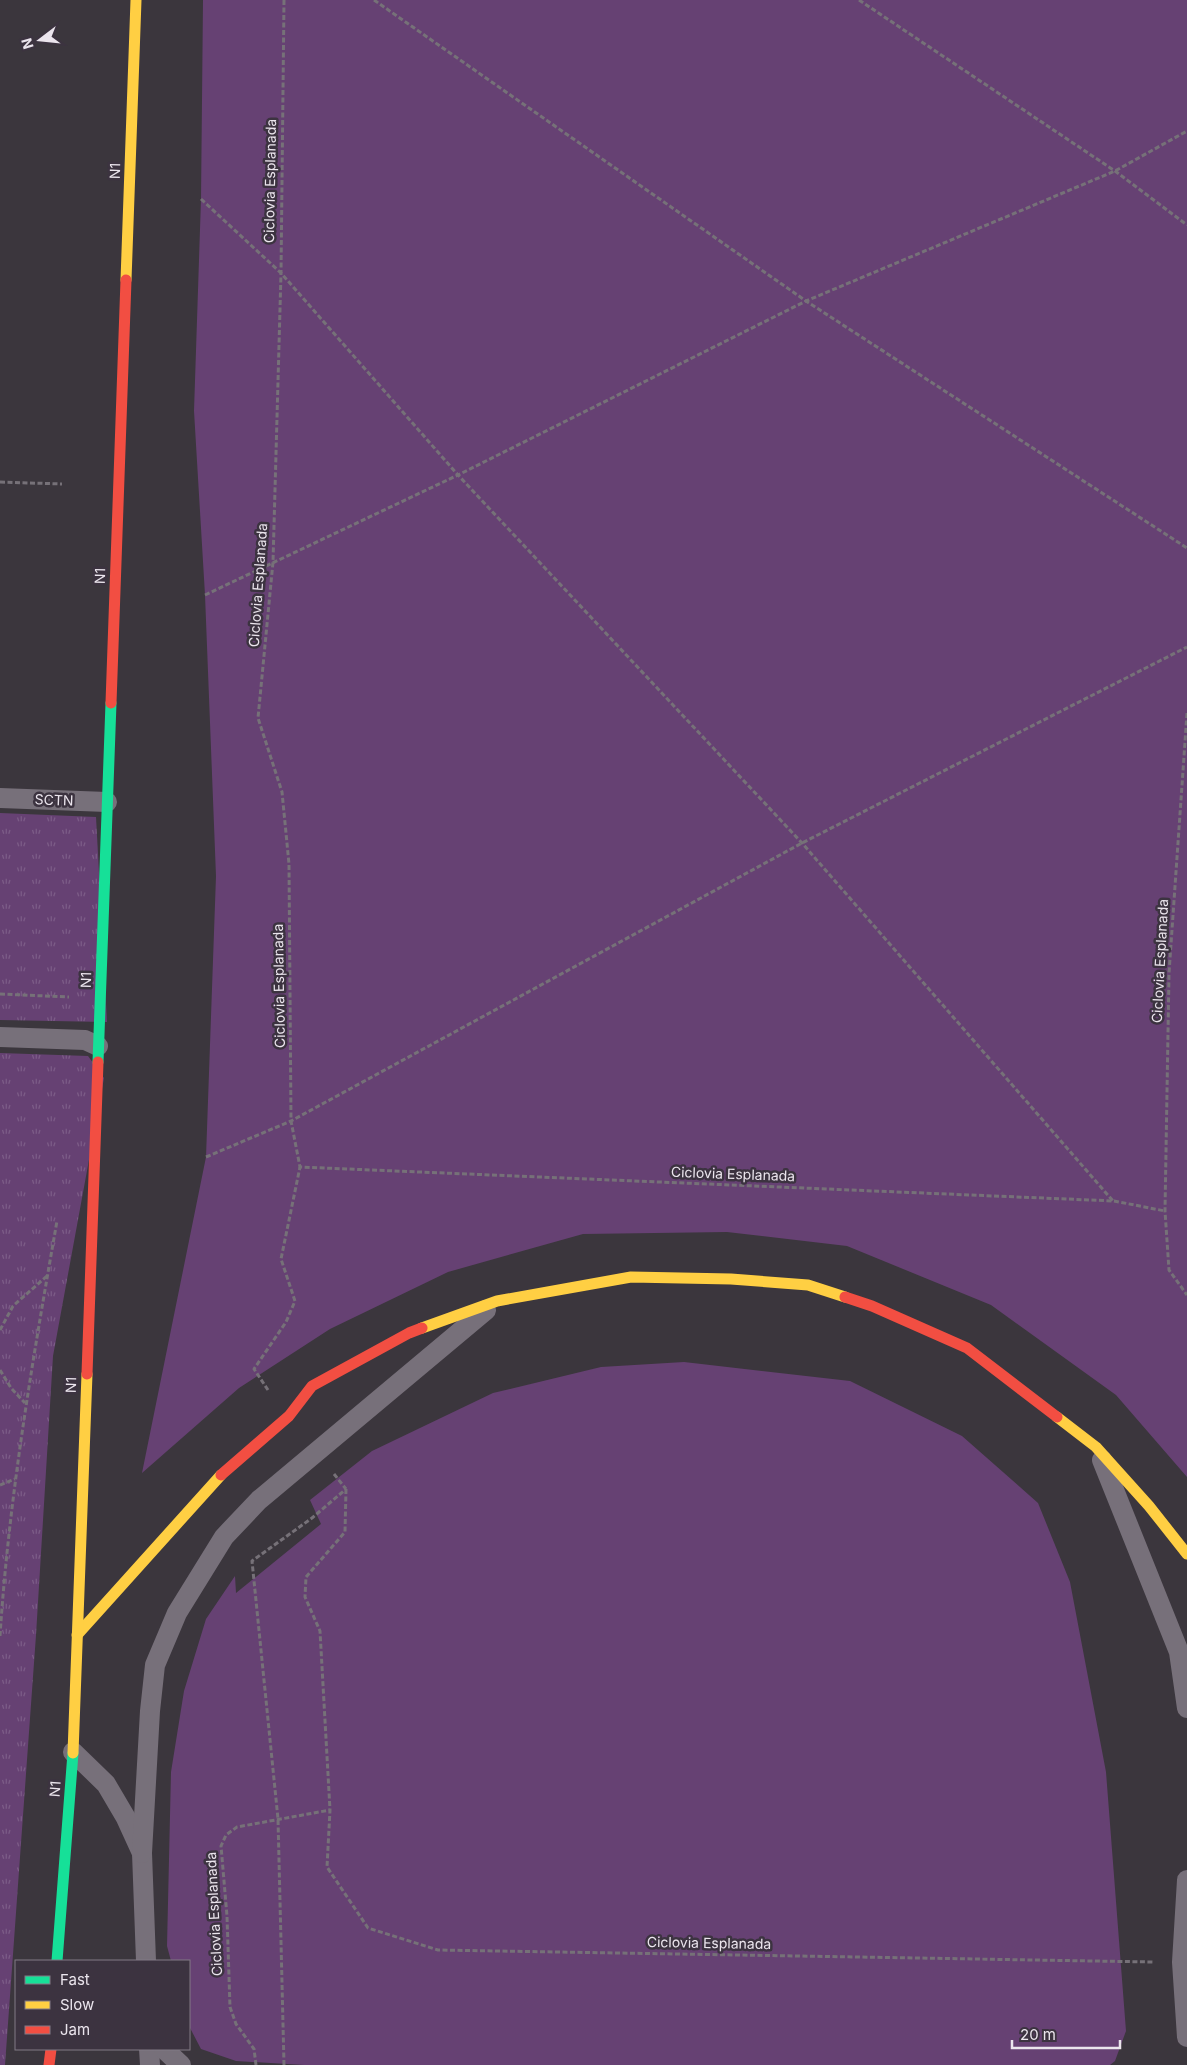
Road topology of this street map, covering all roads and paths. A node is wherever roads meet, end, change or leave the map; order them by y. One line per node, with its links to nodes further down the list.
1 (136, 0): 20 (highway, N1)
2 (284, 0): 9 (path, Ciclovia Esplanada)
3 (374, 0): 10 (path)
4 (859, 0): 6 (path)
5 (1187, 131): 6 (path)
6 (1115, 171): 8 (path); 10 (path)
7 (201, 199): 9 (path)
8 (1187, 225)
9 (281, 274): 11 (path); 15 (path, Ciclovia Esplanada)
10 (806, 301): 11 (path); 14 (path)
11 (458, 475): 15 (path); 21 (path)
12 (0, 482): 13 (path)
13 (62, 484)
14 (1187, 548)
15 (273, 562): 16 (path); 26 (path, Ciclovia Esplanada)
16 (205, 595)
17 (1187, 647): 21 (path)
18 (1187, 713): 30 (path, Ciclovia Esplanada)
19 (0, 798): 20 (lane, SCTN)
20 (107, 802): 25 (highway, N1)
21 (802, 843): 26 (path); 29 (path)
22 (0, 994): 23 (path)
23 (77, 998)
24 (0, 1037): 25 (lane)
25 (98, 1046): 43 (highway, N1)
26 (292, 1121): 27 (path); 28 (path, Ciclovia Esplanada)
27 (206, 1157)
28 (300, 1167): 29 (path, Ciclovia Esplanada); 37 (path, Ciclovia Esplanada)
29 (1114, 1201): 30 (path, Ciclovia Esplanada)
30 (1165, 1211): 33 (path, Ciclovia Esplanada)
31 (58, 1220): 32 (path)
32 (48, 1276): 35 (path); 38 (path)
33 (1187, 1295)
34 (498, 1301): 39 (highway); 43 (highway); 49 (lane)
35 (0, 1330)
36 (0, 1370): 38 (path)
37 (262, 1382)
38 (25, 1404): 40 (path)
39 (1096, 1447): 42 (highway); 45 (lane)
40 (15, 1479): 41 (path); 44 (path)
41 (0, 1485)
42 (1187, 1554)
43 (77, 1635): 46 (highway, N1)
44 (0, 1636)
45 (1187, 1708)
46 (73, 1752): 49 (lane); 51 (highway, N1)
47 (330, 1810): 48 (path, Ciclovia Esplanada); 48 (path, Ciclovia Esplanada); 53 (path, Ciclovia Esplanada)
48 (278, 1820): 61 (path, Ciclovia Esplanada); 62 (path)
49 (142, 1854): 52 (lane)
50 (1187, 1880): 53 (lane)
51 (57, 1960)
52 (146, 1960)
53 (1182, 1962): 54 (lane)
54 (1187, 2037)
55 (51, 2050): 58 (highway)
56 (149, 2050): 59 (lane)
57 (165, 2050): 60 (lane)
58 (49, 2065)
59 (150, 2065)
60 (181, 2065)
61 (256, 2065)
62 (284, 2065)

